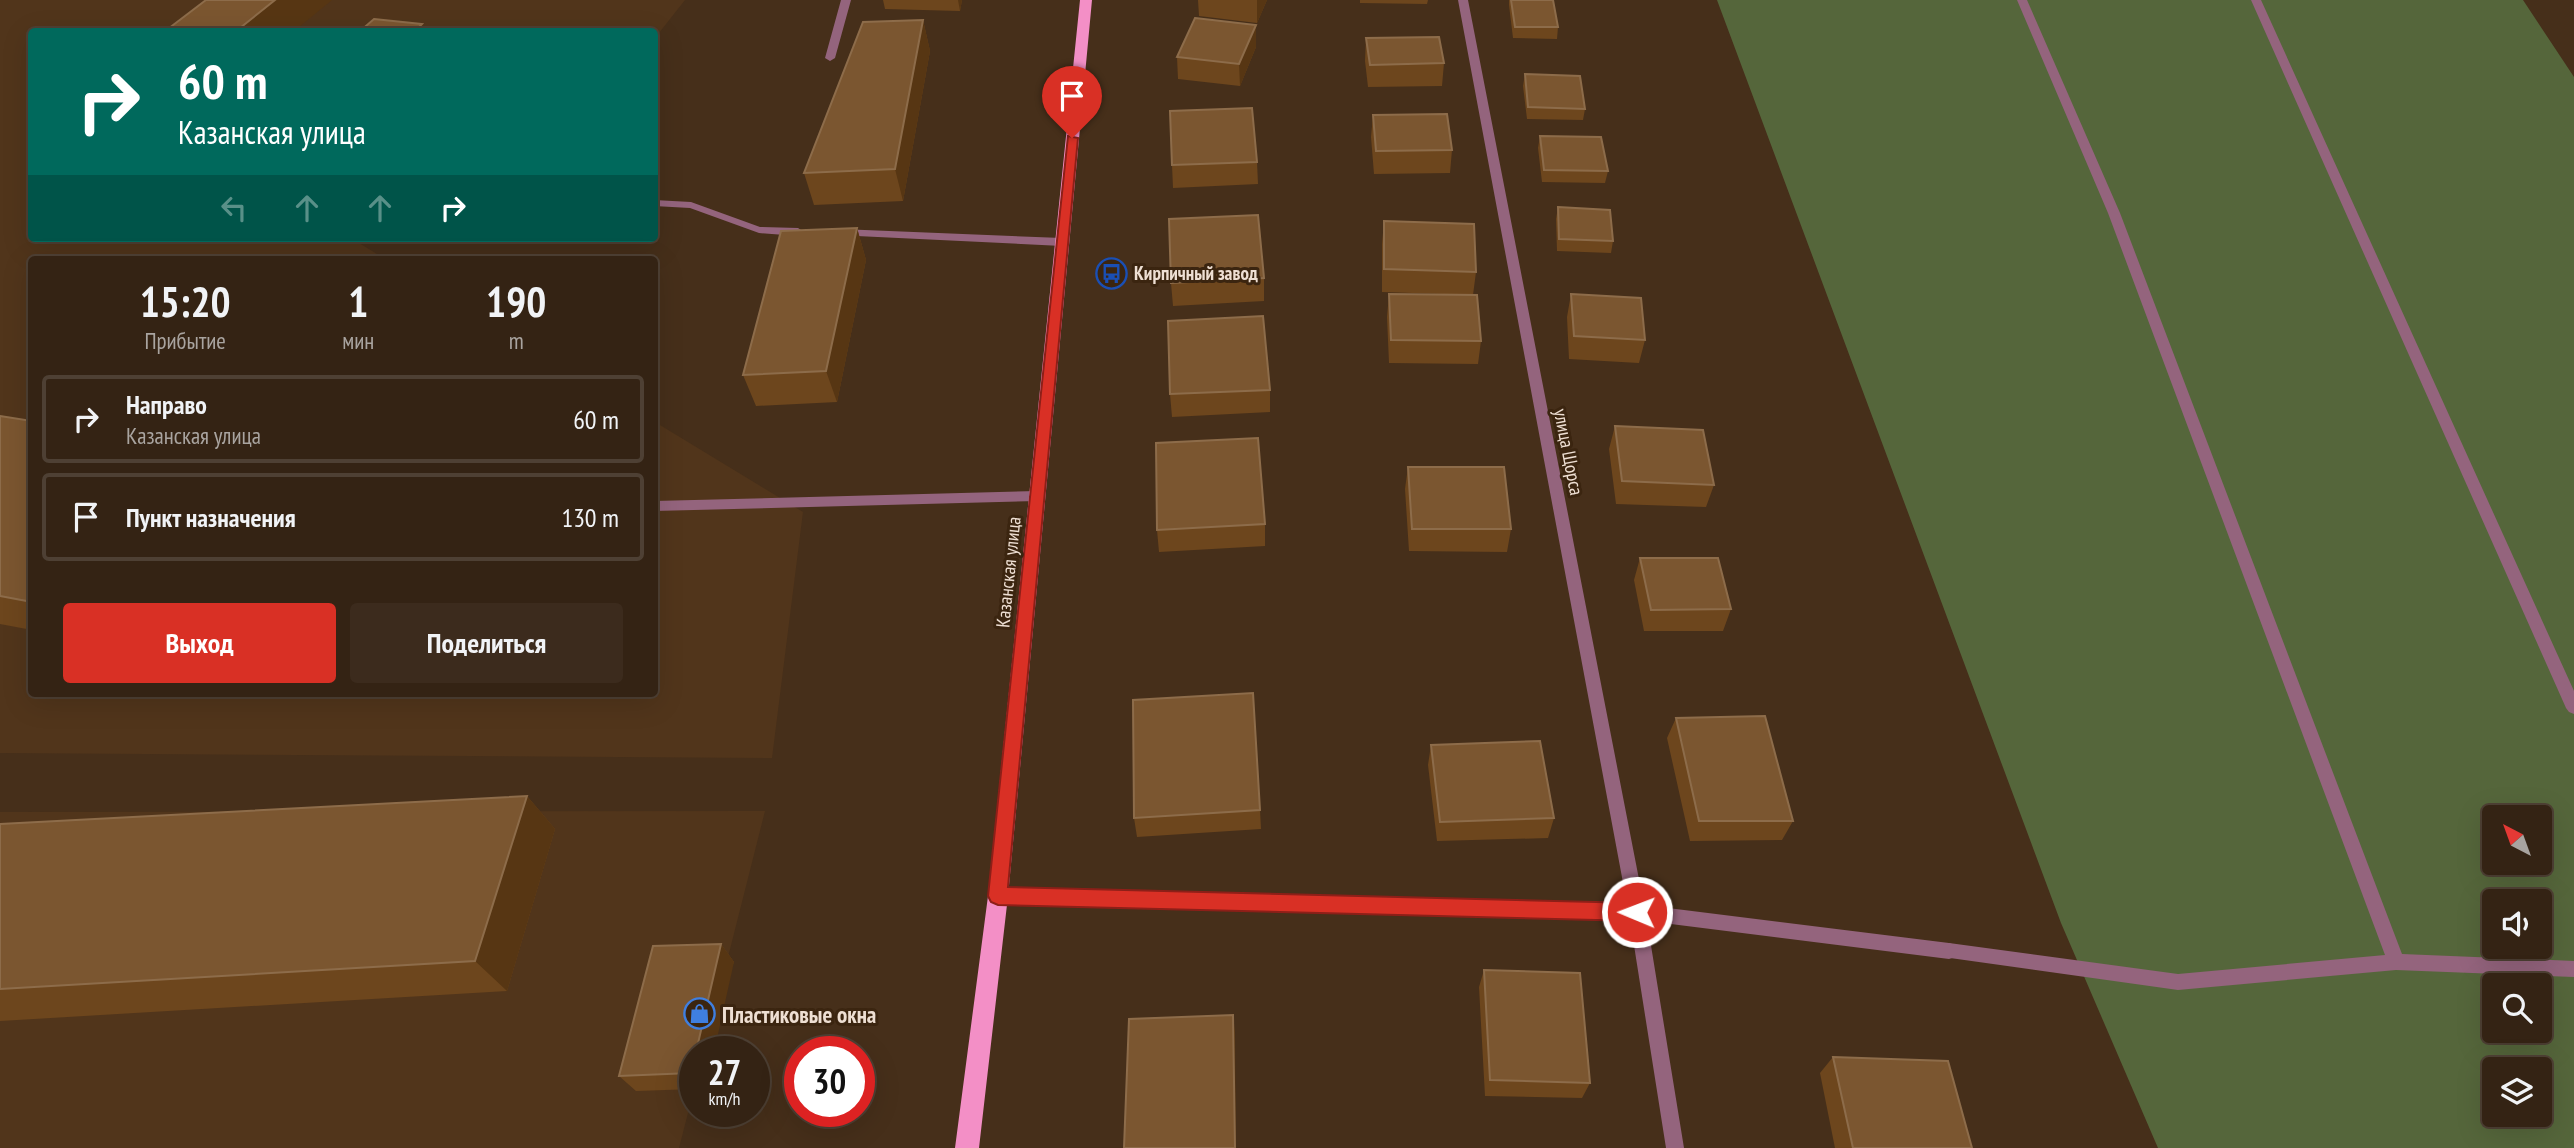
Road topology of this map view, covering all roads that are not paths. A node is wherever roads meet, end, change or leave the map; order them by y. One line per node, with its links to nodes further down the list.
1 (846, 0): 6 (street)
2 (1086, 0): 10 (main road, Казанская улица)
3 (1463, 0): 15 (street, улица Щорса)
4 (2022, 0): 16 (street)
5 (2256, 0): 13 (street)
6 (830, 58)
7 (658, 203): 8 (street)
8 (814, 233)
9 (828, 233): 10 (street)
10 (1062, 242): 11 (main road, Казанская улица)
11 (1037, 496): 12 (street); 14 (main road, Казанская улица)
12 (658, 506)
13 (2574, 708)
14 (998, 896): 15 (street); 18 (main road, Казанская улица)
15 (1637, 912): 16 (street); 19 (street, улица Щорса)
16 (2396, 962): 17 (street)
17 (2574, 969)
18 (967, 1148)
19 (1675, 1148)

